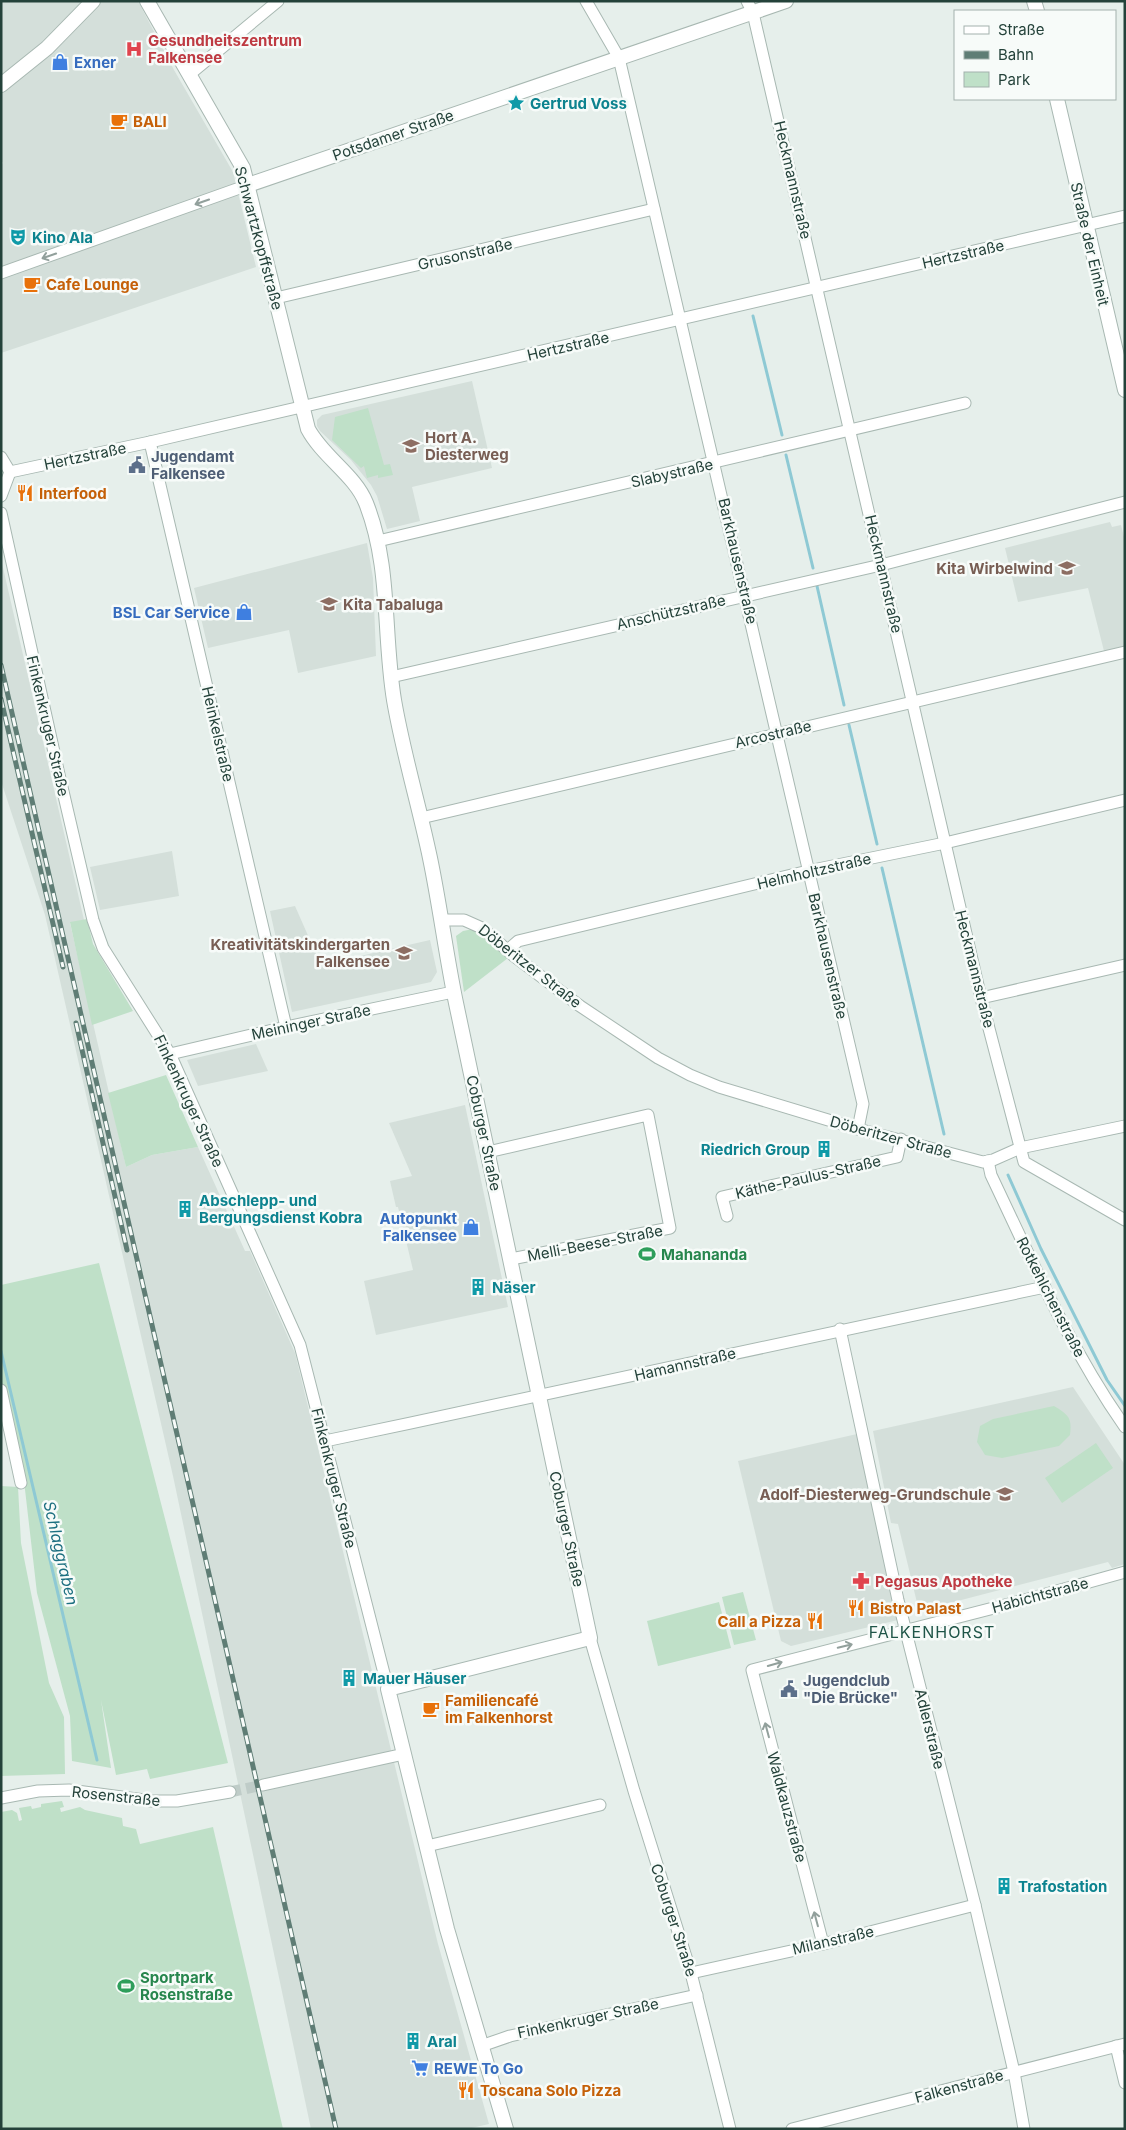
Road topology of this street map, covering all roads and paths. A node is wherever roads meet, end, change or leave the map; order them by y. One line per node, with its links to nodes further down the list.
1 (93, 1): 9 (street)
2 (147, 1): 8 (street, Schwartzkopffstraße)
3 (278, 1): 8 (street)
4 (586, 1): 7 (street, Barkhausenstraße)
5 (786, 1): 6 (street, Potsdamer Straße)
6 (750, 7): 7 (street, Potsdamer Straße); 16 (street, Heckmannstraße)
7 (619, 58): 11 (street, Potsdamer Straße); 12 (street, Barkhausenstraße)
8 (190, 74): 11 (street, Schwartzkopffstraße)
9 (1, 86)
10 (1056, 100): 14 (street, Straße der Einheit)
11 (248, 185): 15 (street, Potsdamer Straße, one-way to 15); 17 (street, Schwartzkopffstraße)
12 (654, 209): 17 (street, Grusonstraße); 18 (street, Barkhausenstraße)
13 (1125, 216): 14 (street, Hertzstraße)
14 (1086, 226): 16 (street, Hertzstraße); 19 (street, Straße der Einheit)
15 (1, 273)
16 (818, 288): 18 (street, Hertzstraße); 23 (street, Heckmannstraße)
17 (276, 298): 22 (street, Schwartzkopffstraße)
18 (681, 320): 22 (street, Hertzstraße); 26 (street, Barkhausenstraße)
19 (1122, 367): 20 (street, Straße der Einheit)
20 (1125, 390)
21 (965, 403): 23 (street, Slabystraße)
22 (301, 406): 24 (street, Hertzstraße); 31 (street)
23 (850, 432): 26 (street, Slabystraße); 32 (street, Heckmannstraße)
24 (150, 442): 27 (street, Hertzstraße); 47 (street, Heinkelstraße)
25 (1, 457): 27 (street)
26 (715, 463): 31 (street, Slabystraße); 33 (street, Barkhausenstraße)
27 (10, 472): 28 (street)
28 (1, 496)
29 (1125, 502): 32 (street, Anschützstraße)
30 (1, 513): 48 (street, Finkenkruger Straße)
31 (378, 541): 35 (street)
32 (881, 565): 33 (street, Anschützstraße); 36 (street, Heckmannstraße)
33 (746, 595): 35 (street, Anschützstraße); 37 (street, Barkhausenstraße)
34 (1125, 652): 36 (street, Arcostraße)
35 (391, 677): 39 (street)
36 (913, 702): 37 (street, Arcostraße); 40 (street, Heckmannstraße)
37 (777, 733): 39 (street, Arcostraße); 41 (street, Barkhausenstraße)
38 (1125, 800): 40 (street, Helmholtzstraße)
39 (421, 818): 42 (street)
40 (945, 842): 41 (street, Helmholtzstraße); 46 (street, Heckmannstraße)
41 (808, 871): 43 (street, Helmholtzstraße); 50 (street, Barkhausenstraße)
42 (443, 920): 43 (street, Döberitzer Straße); 45 (street, Coburger Straße)
43 (508, 950): 50 (street, Döberitzer Straße)
44 (1125, 965): 46 (street)
45 (453, 992): 47 (street, Meininger Straße); 53 (street, Coburger Straße)
46 (981, 998): 52 (street, Heckmannstraße)
47 (286, 1027): 48 (street, Meininger Straße)
48 (170, 1054): 63 (street, Finkenkruger Straße)
49 (1125, 1126): 52 (street)
50 (858, 1128): 51 (street, Döberitzer Straße)
51 (901, 1139): 54 (street, Döberitzer Straße); 55 (street, Käthe-Paulus-Straße)
52 (1020, 1148): 54 (street); 56 (street, Heckmannstraße)
53 (488, 1152): 57 (street, Coburger Straße); 57 (street, Melli-Beese-Straße)
54 (988, 1162): 58 (street, Rotkehlchenstraße)
55 (727, 1216)
56 (1125, 1220)
57 (511, 1259): 61 (street, Coburger Straße)
58 (1045, 1287): 59 (street, Hamannstraße); 62 (street, Rotkehlchenstraße)
59 (840, 1329): 61 (street, Hamannstraße); 66 (street, Adlerstraße)
60 (1, 1390): 64 (street)
61 (539, 1396): 63 (street, Hamannstraße); 67 (street, Coburger Straße)
62 (1125, 1426)
63 (325, 1441): 69 (street, Finkenkruger Straße)
64 (21, 1483)
65 (1125, 1572): 66 (street, Habichtstraße)
66 (906, 1630): 68 (street, Habichtstraße, one-way to 66); 76 (street, Adlerstraße)
67 (590, 1638): 69 (street); 78 (street, Coburger Straße)
68 (752, 1670): 77 (street, Waldkauzstraße, one-way to 68)
69 (388, 1689): 70 (street, Finkenkruger Straße)
70 (404, 1754): 71 (street); 75 (street, Finkenkruger Straße)
71 (264, 1785)
72 (230, 1792): 73 (street, Rosenstraße)
73 (1, 1798)
74 (600, 1805): 75 (street)
75 (427, 1846): 81 (street, Finkenkruger Straße)
76 (975, 1905): 77 (street, Milanstraße); 82 (street, Adlerstraße)
77 (823, 1944): 78 (street, Milanstraße)
78 (691, 1973): 79 (street, Coburger Straße)
79 (697, 1995): 81 (street, Finkenkruger Straße); 85 (street, Coburger Straße)
80 (1120, 2045): 82 (street, Falkenstraße); 83 (street)
81 (480, 2046): 84 (street, Finkenkruger Straße)
82 (1014, 2072): 86 (street, Falkenstraße); 87 (street, Adlerstraße)
83 (1125, 2083)
84 (506, 2129)
85 (730, 2129)
86 (792, 2129)
87 (1024, 2129)

